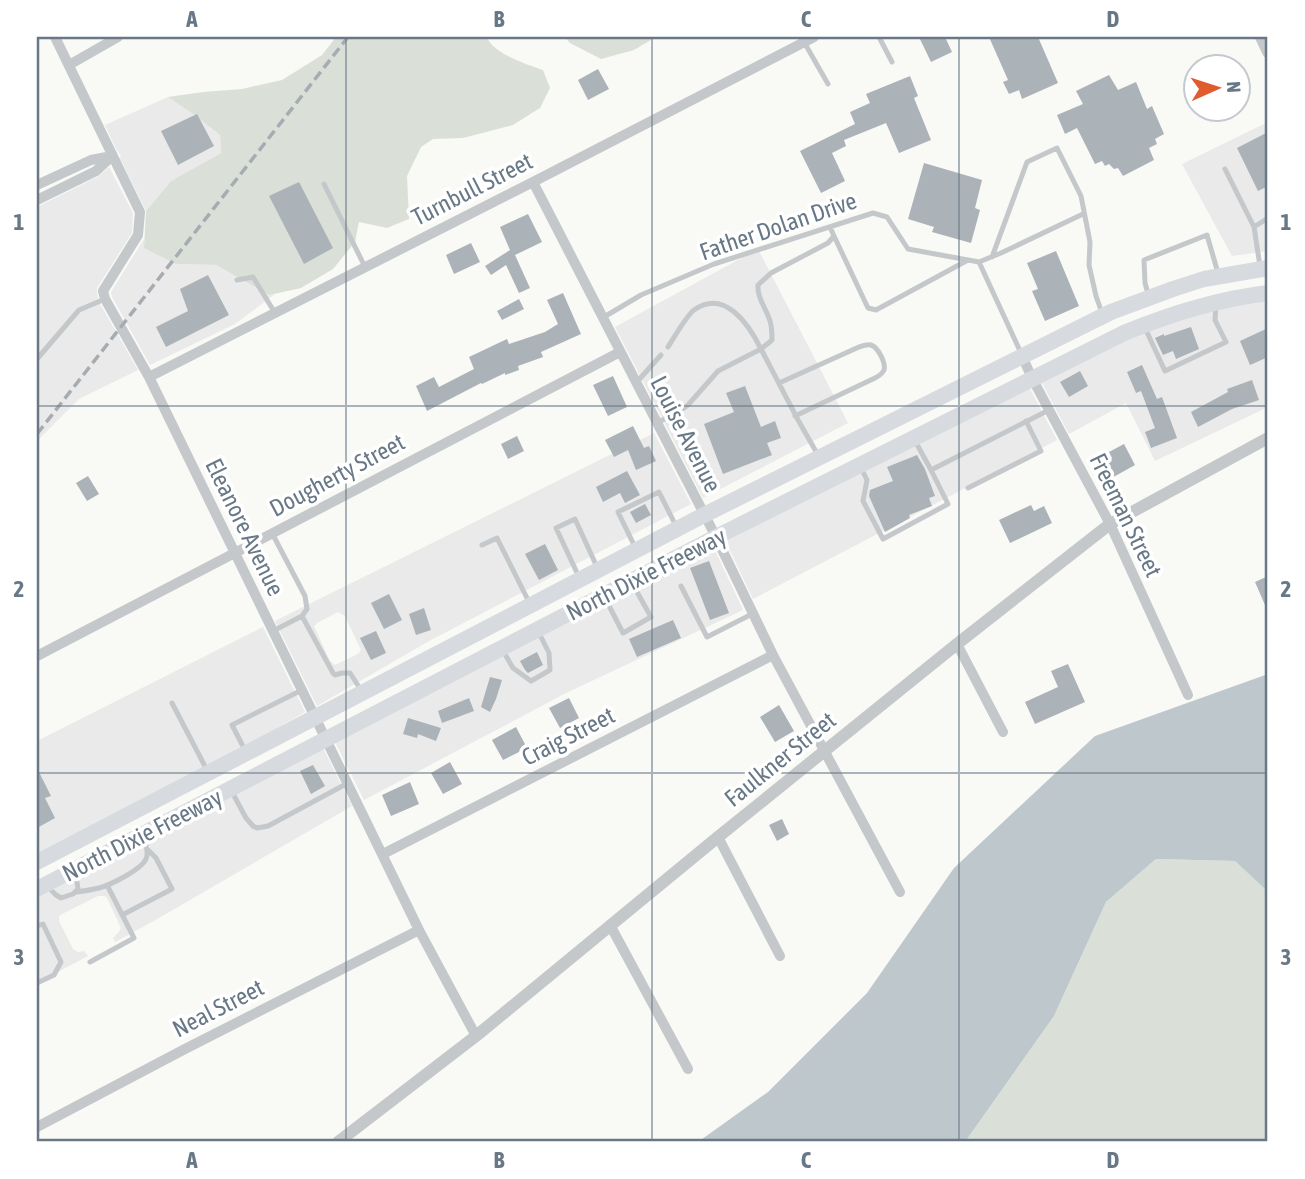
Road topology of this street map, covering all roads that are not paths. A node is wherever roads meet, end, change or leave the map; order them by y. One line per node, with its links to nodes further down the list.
1 (55, 37): 8 (street)
2 (118, 37): 8 (street)
3 (879, 37): 7 (lane)
4 (1261, 37): 6 (street)
5 (809, 39): 9 (lane); 12 (street, Turnbull Street)
6 (1268, 52)
7 (892, 62)
8 (69, 65): 10 (street)
9 (828, 84)
10 (112, 156): 14 (street); 15 (street); 30 (street)
11 (1225, 169): 19 (lane)
12 (533, 182): 24 (street, Turnbull Street); 34 (street, Louise Avenue)
13 (324, 184): 24 (lane)
14 (37, 185)
15 (37, 200)
16 (1083, 214): 21 (lane); 21 (lane); 33 (lane)
17 (1268, 218): 19 (lane)
18 (830, 227): 20 (lane); 22 (lane, Father Dolan Drive); 34 (lane, Father Dolan Drive)
19 (1254, 227): 25 (lane)
20 (834, 236): 22 (lane); 37 (lane)
21 (992, 257): 23 (lane)
22 (968, 260): 23 (lane, Father Dolan Drive)
23 (979, 262): 40 (lane)
24 (365, 267): 32 (street, Turnbull Street)
25 (1264, 268): 26 (main road, North Dixie Freeway)
26 (1219, 276): 29 (main road, North Dixie Freeway); 29 (lane)
27 (237, 280): 32 (lane)
28 (1268, 293): 31 (main road, North Dixie Freeway)
29 (1149, 297): 33 (main road, North Dixie Freeway)
30 (105, 299): 41 (lane); 42 (street, Eleanore Avenue)
31 (1216, 302): 35 (main road, North Dixie Freeway); 35 (lane)
32 (275, 313): 42 (street, Turnbull Street)
33 (1104, 316): 40 (main road, North Dixie Freeway)
34 (603, 318): 38 (street, Louise Avenue)
35 (1144, 325): 43 (main road, North Dixie Freeway)
36 (668, 347): 37 (lane)
37 (761, 349): 45 (lane); 49 (lane)
38 (620, 352): 44 (street, Louise Avenue); 59 (street, Dougherty Street)
39 (661, 355): 44 (lane)
40 (1022, 356): 43 (street, Freeman Street); 52 (main road, North Dixie Freeway)
41 (37, 359)
42 (149, 377): 63 (street, Eleanore Avenue)
43 (1032, 378): 46 (street, Freeman Street); 50 (main road, North Dixie Freeway)
44 (636, 383): 49 (street, Louise Avenue)
45 (779, 383): 47 (lane); 47 (lane)
46 (1049, 410): 48 (lane); 57 (street, Freeman Street)
47 (795, 416): 52 (lane)
48 (1026, 421): 54 (lane); 55 (lane)
49 (657, 423): 56 (street, Louise Avenue)
50 (914, 438): 53 (main road, North Dixie Freeway); 54 (lane)
51 (1268, 439): 57 (street, Faulkner Street)
52 (820, 457): 56 (main road, North Dixie Freeway)
53 (859, 465): 54 (lane); 60 (main road, North Dixie Freeway)
54 (930, 470)
55 (968, 488)
56 (704, 515): 58 (main road, North Dixie Freeway); 60 (street, Louise Avenue)
57 (1110, 524): 74 (street, Faulkner Street); 80 (street, Freeman Street)
58 (677, 529): 62 (main road, North Dixie Freeway); 62 (lane)
59 (272, 533): 63 (street, Dougherty Street); 71 (lane)
60 (716, 537): 66 (main road, North Dixie Freeway); 70 (street, Louise Avenue)
61 (482, 545): 69 (lane)
62 (637, 550): 64 (main road, North Dixie Freeway)
63 (234, 552): 73 (street, Eleanore Avenue); 77 (street, Dougherty Street)
64 (599, 570): 65 (main road, North Dixie Freeway); 65 (lane)
65 (580, 579): 69 (main road, North Dixie Freeway)
66 (631, 582): 68 (main road, North Dixie Freeway); 68 (lane)
67 (681, 586): 70 (lane)
68 (604, 595): 72 (main road, North Dixie Freeway)
69 (531, 605): 79 (main road, North Dixie Freeway)
70 (753, 614): 76 (street, Louise Avenue)
71 (302, 616): 73 (lane); 79 (lane)
72 (538, 630): 75 (main road, North Dixie Freeway); 75 (lane)
73 (273, 631): 78 (street, Eleanore Avenue)
74 (957, 644): 83 (street); 85 (street, Faulkner Street)
75 (502, 648): 84 (main road, North Dixie Freeway)
76 (773, 655): 85 (street, Louise Avenue); 92 (street, Craig Street)
77 (37, 656)
78 (302, 690): 82 (street, Eleanore Avenue); 86 (lane)
79 (363, 692): 82 (main road, North Dixie Freeway)
80 (1188, 695)
81 (173, 703): 87 (lane)
82 (315, 717): 84 (street, Eleanore Avenue); 86 (main road, North Dixie Freeway)
83 (1003, 732)
84 (326, 739): 88 (street, Eleanore Avenue); 89 (main road, North Dixie Freeway)
85 (824, 751): 90 (street, Faulkner Street); 97 (street, Louise Avenue)
86 (246, 753): 87 (main road, North Dixie Freeway)
87 (208, 772): 93 (main road, North Dixie Freeway)
88 (348, 783): 89 (lane); 92 (street, Eleanore Avenue)
89 (230, 789): 91 (main road, North Dixie Freeway)
90 (718, 837): 100 (street, Faulkner Street); 103 (street)
91 (144, 842): 94 (main road, North Dixie Freeway); 95 (lane); 99 (lane)
92 (383, 854): 102 (street, Eleanore Avenue)
93 (37, 862)
94 (70, 872): 96 (main road, North Dixie Freeway); 98 (lane)
95 (107, 885): 98 (lane); 99 (lane)
96 (41, 887): 98 (lane)
97 (900, 891)
98 (76, 892)
99 (122, 915): 104 (lane)
100 (610, 925): 106 (street, Faulkner Street); 107 (street)
101 (37, 926): 105 (lane)
102 (419, 930): 106 (street, Eleanore Avenue); 108 (street, Neal Street)
103 (780, 956)
104 (90, 962)
105 (37, 983)
106 (476, 1037): 109 (street, Faulkner Street)
107 (688, 1069)
108 (37, 1127)
109 (338, 1142)

